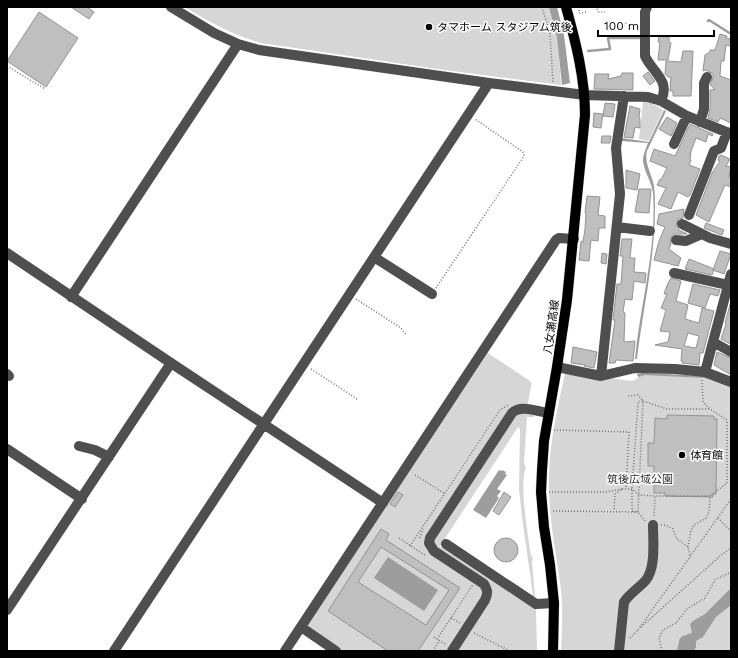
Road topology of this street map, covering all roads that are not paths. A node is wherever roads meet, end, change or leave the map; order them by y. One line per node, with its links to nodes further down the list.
1 (170, 7): 4 (street)
2 (566, 7): 7 (main road, 八女瀬高線)
3 (646, 7): 9 (street)
4 (238, 44): 6 (street); 28 (street)
5 (707, 77): 11 (street)
6 (489, 83): 7 (street); 23 (street)
7 (585, 95): 8 (street); 19 (main road, 八女瀬高線)
8 (624, 96): 9 (street); 16 (street)
9 (662, 101): 10 (street)
10 (687, 116): 11 (street); 13 (street)
11 (700, 122): 12 (street)
12 (729, 133): 14 (street)
13 (674, 144)
14 (689, 215)
15 (682, 224): 18 (street)
16 (617, 227): 17 (street); 33 (street)
17 (650, 231)
18 (702, 234): 20 (street); 21 (street)
19 (574, 239): 32 (main road, 八女瀬高線); 42 (street)
20 (676, 240)
21 (731, 244)
22 (7, 253): 28 (street)
23 (374, 257): 27 (street); 37 (street)
24 (674, 272): 26 (street)
25 (731, 274): 26 (street)
26 (728, 285): 29 (street)
27 (432, 294)
28 (71, 297): 31 (street)
29 (713, 342): 30 (street); 34 (street)
30 (731, 352)
31 (171, 364): 37 (street); 40 (street)
32 (557, 367): 33 (street); 36 (main road, 八女瀬高線)
33 (601, 376): 34 (street)
34 (704, 376): 35 (street)
35 (731, 382)
36 (549, 413): 45 (main road, 八女瀬高線); 48 (street)
37 (264, 424): 42 (street); 49 (street)
38 (79, 446): 40 (street)
39 (7, 449): 41 (street)
40 (109, 457): 41 (street)
41 (82, 499): 46 (street)
42 (383, 503): 47 (street)
43 (653, 525): 53 (street)
44 (446, 544): 45 (street)
45 (554, 603): 52 (main road, 八女瀬高線)
46 (7, 610)
47 (301, 627): 50 (street); 51 (street)
48 (448, 648)
49 (114, 651)
50 (285, 651)
51 (336, 651)
52 (553, 651)
53 (619, 651)

